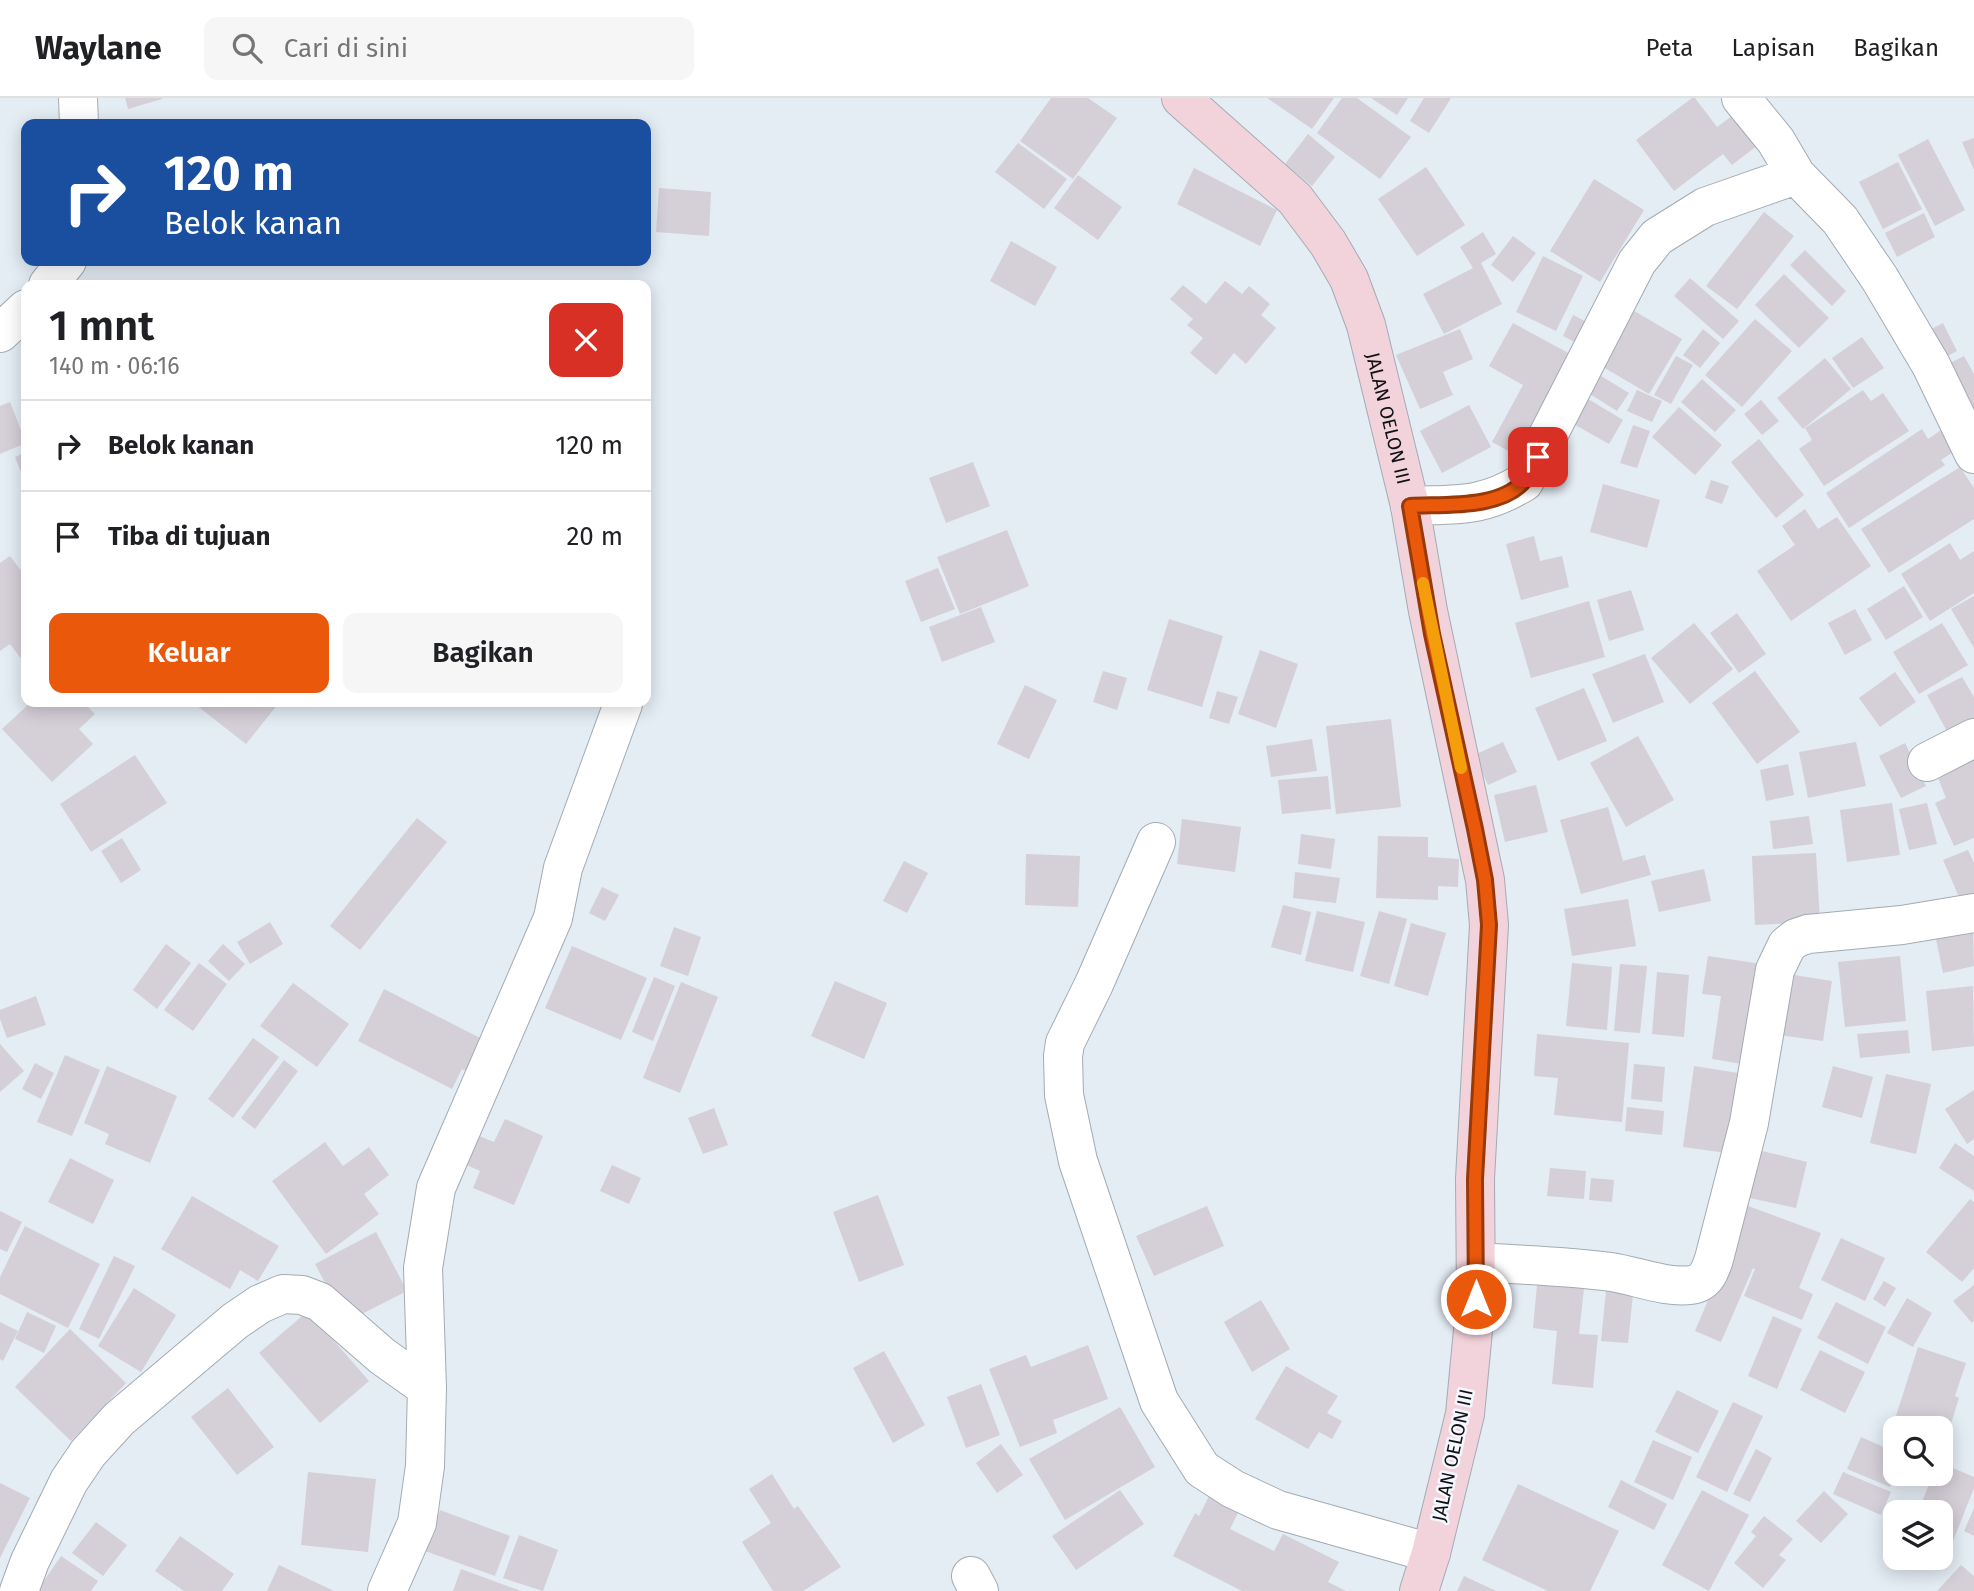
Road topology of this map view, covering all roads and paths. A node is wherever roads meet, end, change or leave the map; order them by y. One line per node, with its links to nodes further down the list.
1 (78, 98): 4 (street)
2 (1181, 98): 11 (street, JALAN OELON III)
3 (1741, 98): 5 (street)
4 (79, 119)
5 (1796, 175): 10 (street); 11 (street)
6 (63, 266): 7 (street)
7 (52, 280)
8 (21, 314): 9 (street)
9 (0, 333)
10 (1974, 454)
11 (1410, 506): 17 (street, JALAN OELON III)
12 (622, 707): 18 (street)
13 (1974, 738): 14 (street)
14 (1927, 762)
15 (1156, 842): 19 (street)
16 (1974, 913): 17 (street)
17 (1476, 1262): 19 (street, JALAN OELON III)
18 (427, 1388): 20 (street); 21 (street)
19 (1431, 1553): 22 (street, JALAN OELON III)
20 (19, 1591)
21 (387, 1591)
22 (1419, 1591)

